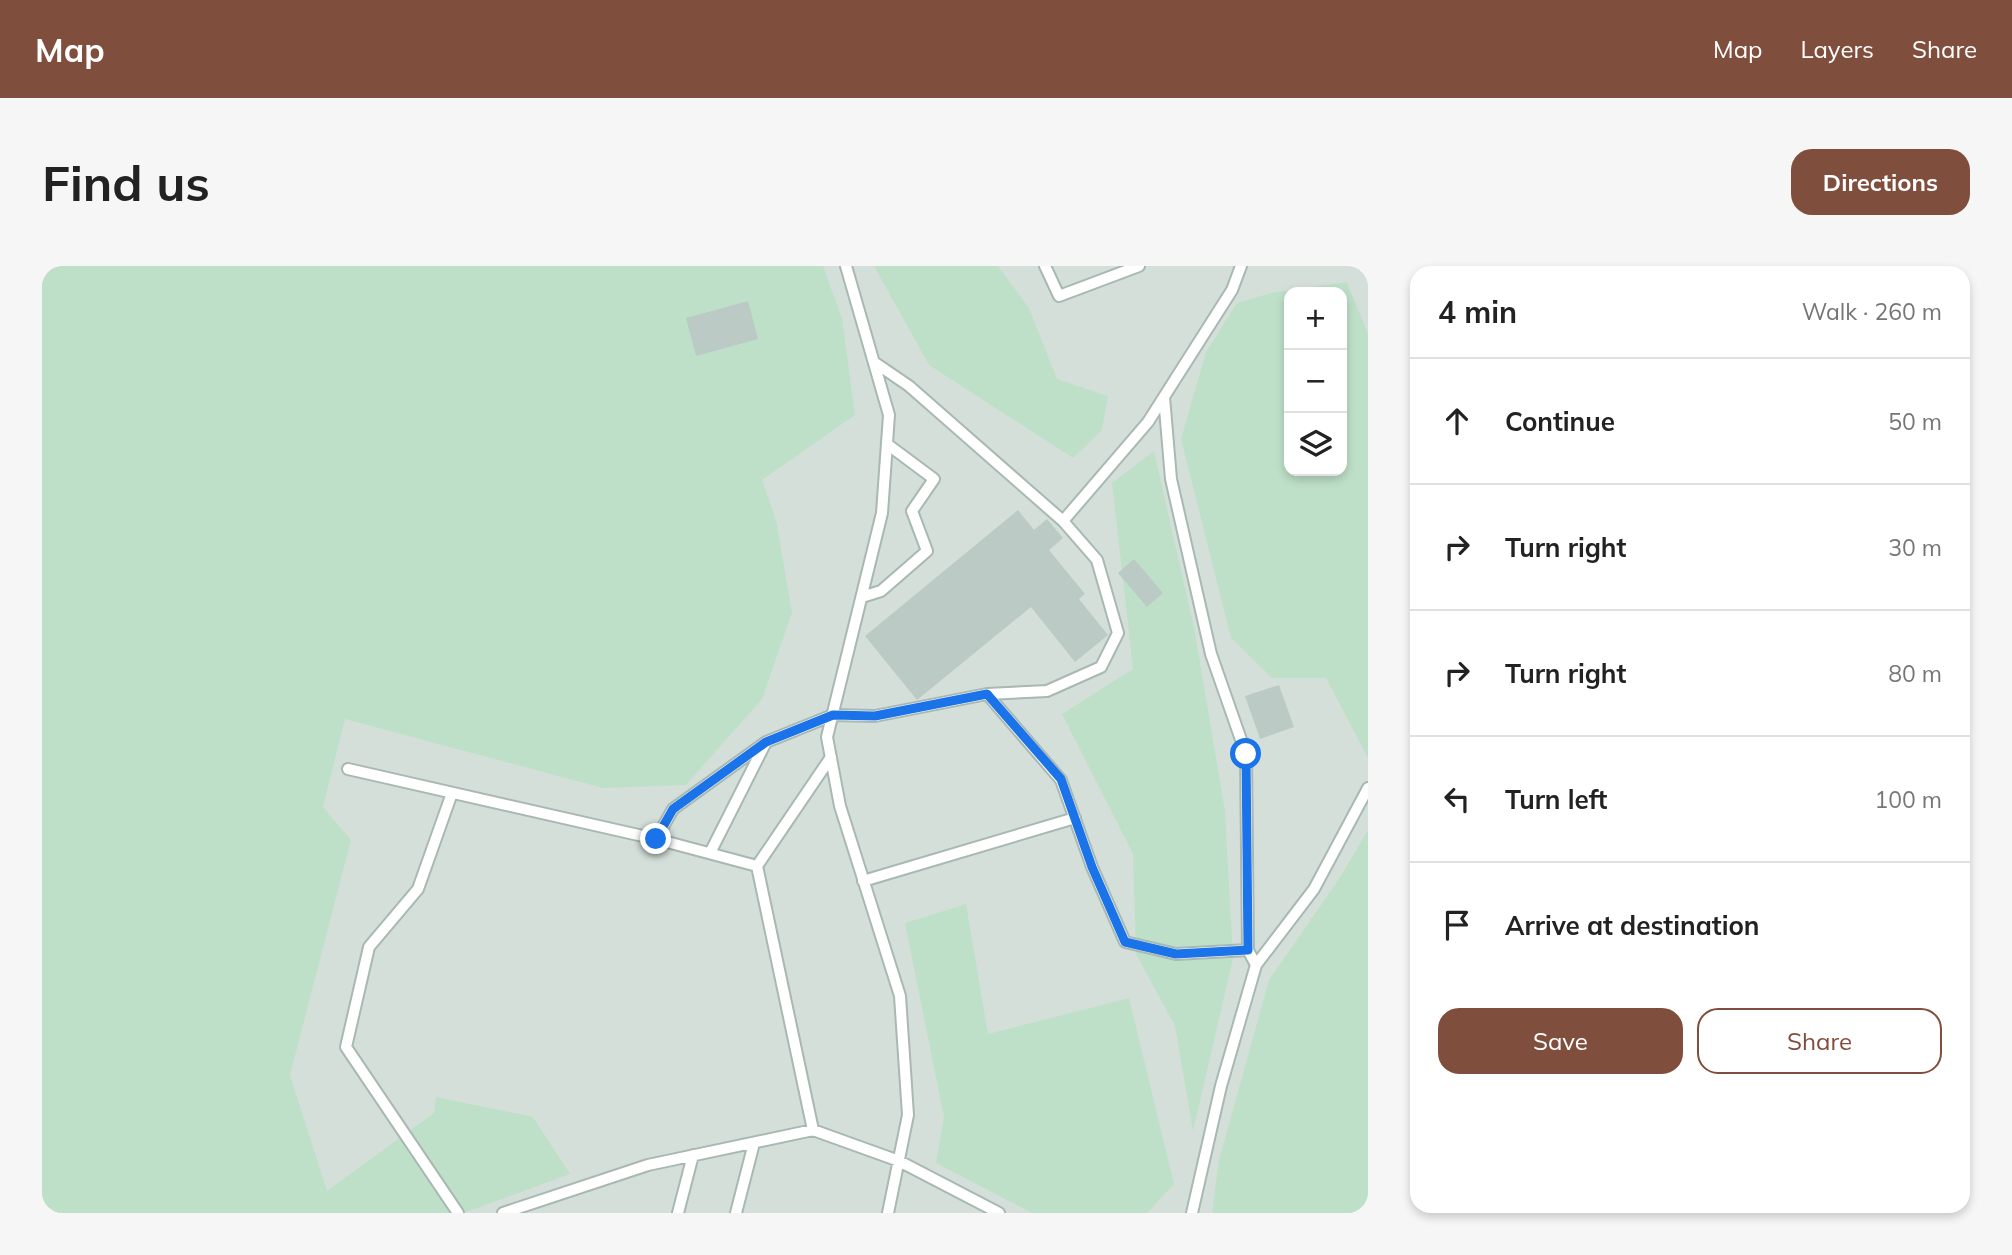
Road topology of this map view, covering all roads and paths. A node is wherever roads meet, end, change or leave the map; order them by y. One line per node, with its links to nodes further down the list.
1 (846, 266): 5 (lane)
2 (1045, 266): 3 (lane)
3 (1139, 266)
4 (1241, 266): 6 (lane)
5 (874, 362): 7 (lane); 8 (lane)
6 (1164, 397): 8 (lane); 22 (lane)
7 (887, 444): 9 (lane); 9 (lane)
8 (1063, 521): 10 (lane)
9 (862, 597): 11 (lane)
10 (987, 694): 11 (lane); 17 (lane)
11 (833, 715): 12 (lane); 13 (lane)
12 (766, 742): 18 (lane); 19 (lane)
13 (831, 757): 20 (lane); 21 (lane)
14 (348, 769): 16 (lane)
15 (1368, 788): 23 (lane)
16 (452, 793): 18 (lane); 28 (lane)
17 (1074, 818): 21 (lane); 22 (lane)
18 (656, 839): 19 (lane)
19 (709, 853): 20 (lane)
20 (757, 866): 24 (lane)
21 (863, 881): 27 (lane)
22 (1248, 950): 23 (lane)
23 (1256, 965): 34 (lane)
24 (813, 1130): 25 (lane); 27 (lane)
25 (754, 1143): 26 (lane); 31 (lane)
26 (693, 1155): 29 (lane); 30 (lane)
27 (899, 1161): 32 (lane); 33 (lane)
28 (458, 1213)
29 (503, 1213)
30 (678, 1213)
31 (736, 1213)
32 (888, 1213)
33 (999, 1213)
34 (1192, 1213)

